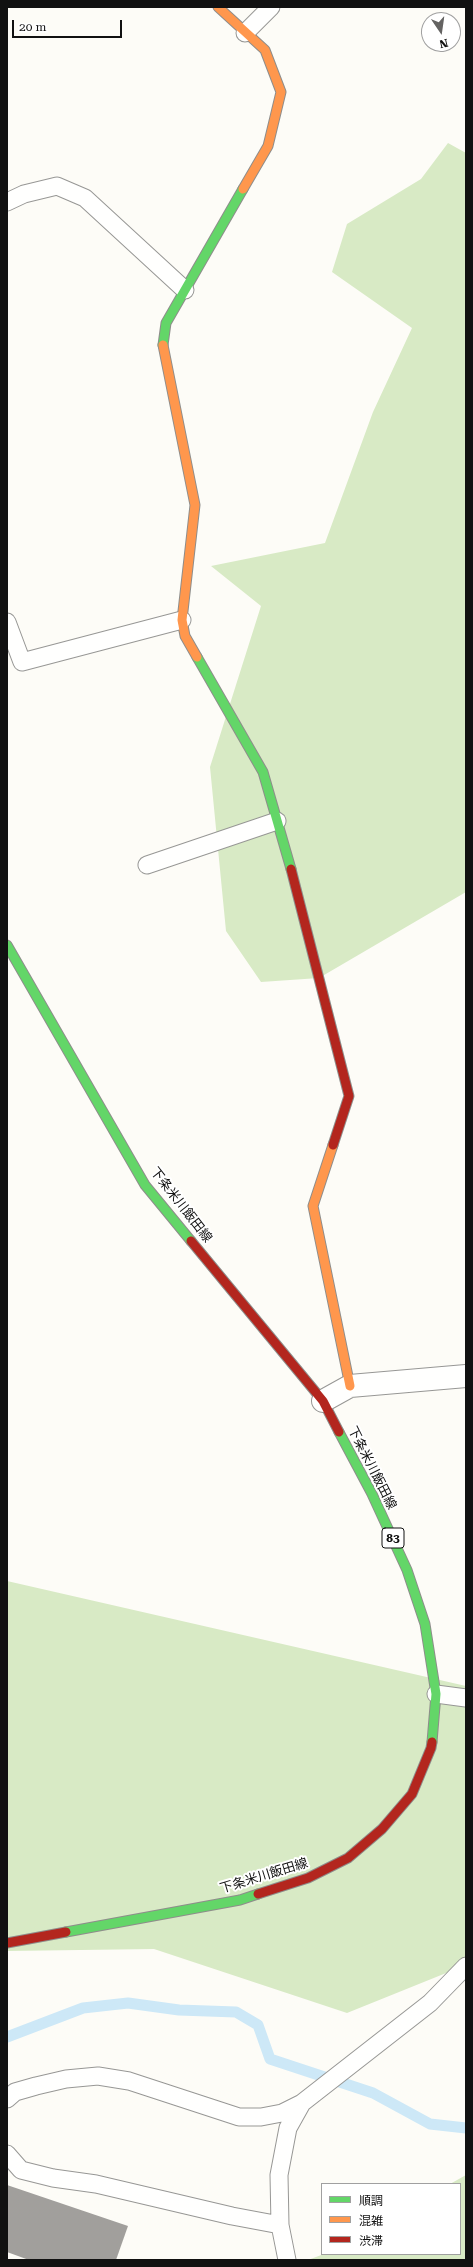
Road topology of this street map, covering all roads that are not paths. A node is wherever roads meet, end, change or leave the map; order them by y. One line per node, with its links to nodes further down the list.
1 (218, 7): 3 (street)
2 (271, 7): 3 (lane)
3 (245, 33): 5 (street)
4 (7, 202): 5 (lane)
5 (185, 290): 6 (street)
6 (182, 620): 7 (lane); 8 (street)
7 (7, 622)
8 (277, 822): 9 (lane); 12 (street)
9 (147, 865)
10 (7, 945): 13 (street, 下条米川飯田線 / 83)
11 (466, 1376): 12 (street)
12 (350, 1386): 13 (street)
13 (323, 1401): 14 (street, 下条米川飯田線 / 83)
14 (436, 1694): 15 (lane); 16 (street, 下条米川飯田線 / 83)
15 (466, 1698)
16 (7, 1943)
17 (466, 1966): 19 (lane)
18 (7, 2099): 19 (lane)
19 (307, 2100): 21 (lane)
20 (7, 2154): 21 (lane)
21 (280, 2225): 22 (lane)
22 (287, 2260)

